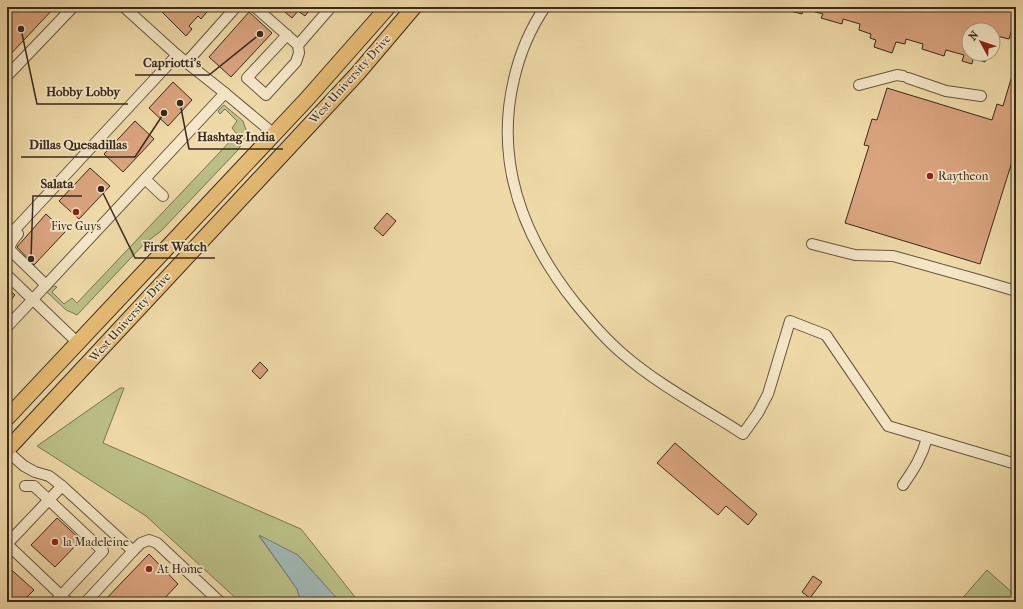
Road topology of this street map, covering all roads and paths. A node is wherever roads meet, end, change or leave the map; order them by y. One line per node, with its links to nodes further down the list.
1 (73, 7): 13 (lane)
2 (124, 7): 11 (lane)
3 (236, 7): 12 (lane)
4 (255, 7): 9 (lane)
5 (331, 7): 10 (lane)
6 (388, 7): 17 (highway, West University Drive)
7 (414, 7): 18 (highway, West University Drive)
8 (545, 7): 33 (lane)
9 (287, 35): 10 (lane); 10 (lane)
10 (298, 45)
11 (176, 55): 12 (lane); 21 (lane)
12 (186, 63): 15 (lane)
13 (7, 76)
14 (859, 85): 16 (lane)
15 (225, 93): 17 (lane); 19 (lane)
16 (981, 96)
17 (274, 134): 18 (highway); 23 (highway); 30 (highway, West University Drive)
18 (288, 147): 23 (highway, West University Drive)
19 (145, 179): 20 (lane); 26 (lane)
20 (163, 196)
21 (32, 210): 22 (lane); 26 (lane)
22 (7, 238)
23 (198, 244): 31 (highway, West University Drive)
24 (812, 244): 27 (lane)
25 (7, 275): 28 (lane)
26 (46, 285): 28 (lane)
27 (1016, 292)
28 (32, 299): 29 (lane); 30 (lane)
29 (7, 327)
30 (78, 343): 31 (highway); 32 (highway, West University Drive); 34 (highway)
31 (94, 357): 34 (highway, West University Drive)
32 (7, 418)
33 (927, 438): 35 (lane); 36 (lane)
34 (9, 448): 38 (lane)
35 (1016, 464)
36 (902, 485)
37 (25, 486): 39 (lane)
38 (62, 486): 39 (lane); 41 (lane)
39 (49, 500): 40 (lane); 42 (lane)
40 (7, 544): 42 (lane)
41 (133, 551): 43 (lane); 44 (lane)
42 (61, 600)
43 (86, 602)
44 (220, 602)

